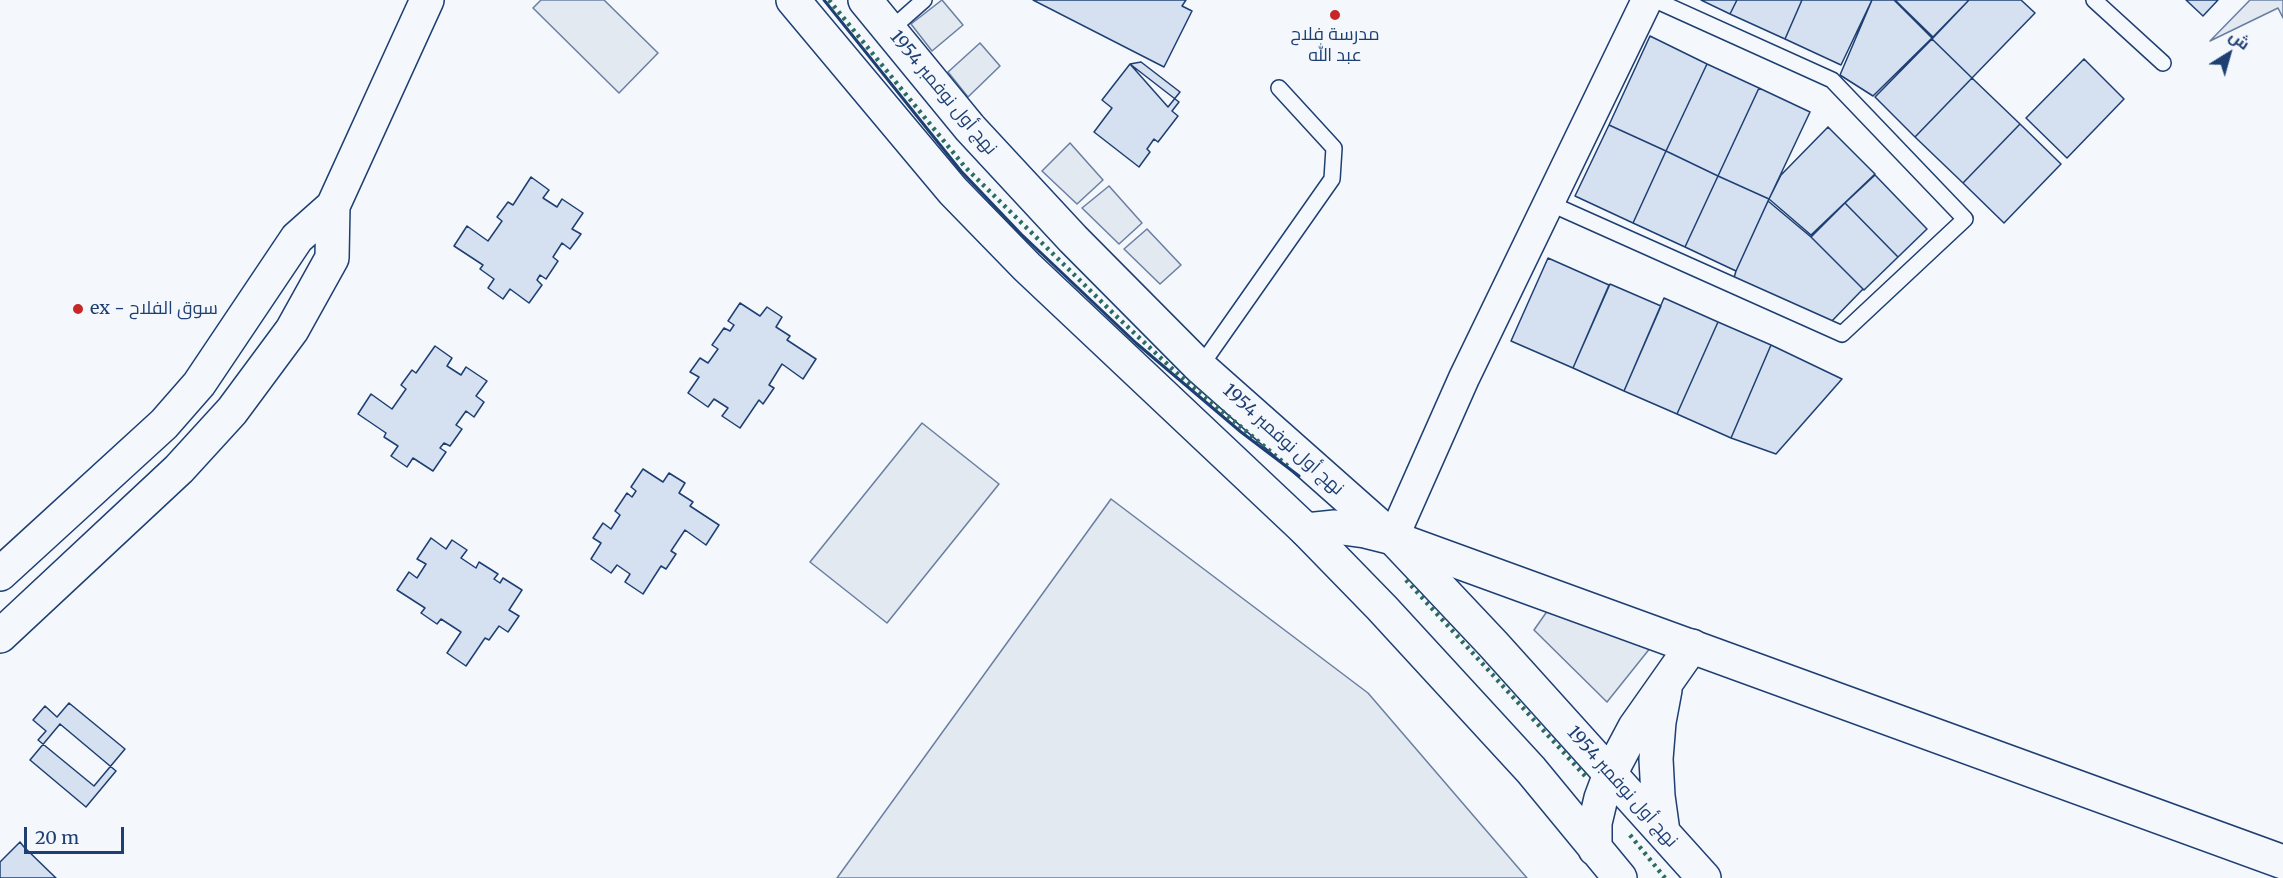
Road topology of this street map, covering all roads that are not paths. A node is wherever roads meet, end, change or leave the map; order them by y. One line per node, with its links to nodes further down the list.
1 (428, 0): 12 (main road)
2 (793, 0): 14 (main road)
3 (865, 0): 8 (main road, نهج أول نوفمبر 1954)
4 (924, 0): 8 (lane)
5 (1647, 0): 11 (street)
6 (1655, 0): 11 (lane)
7 (2094, 0): 9 (lane)
8 (890, 30): 13 (main road, نهج أول نوفمبر 1954)
9 (2163, 63)
10 (1279, 88): 13 (lane)
11 (1549, 203): 15 (street)
12 (333, 206): 16 (main road); 17 (main road)
13 (1200, 367): 15 (main road, نهج أول نوفمبر 1954)
14 (1306, 530): 15 (main road); 22 (main road)
15 (1393, 538): 18 (main road); 20 (main road, نهج أول نوفمبر 1954)
16 (0, 574)
17 (0, 636)
18 (1692, 646): 19 (main road); 23 (main road)
19 (1666, 685): 20 (main road); 21 (main road)
20 (1610, 774): 21 (main road, نهج أول نوفمبر 1954); 22 (main road)
21 (1663, 832): 25 (main road, نهج أول نوفمبر 1954)
22 (1595, 849): 24 (main road)
23 (2264, 860)
24 (1620, 878)
25 (1704, 878)

